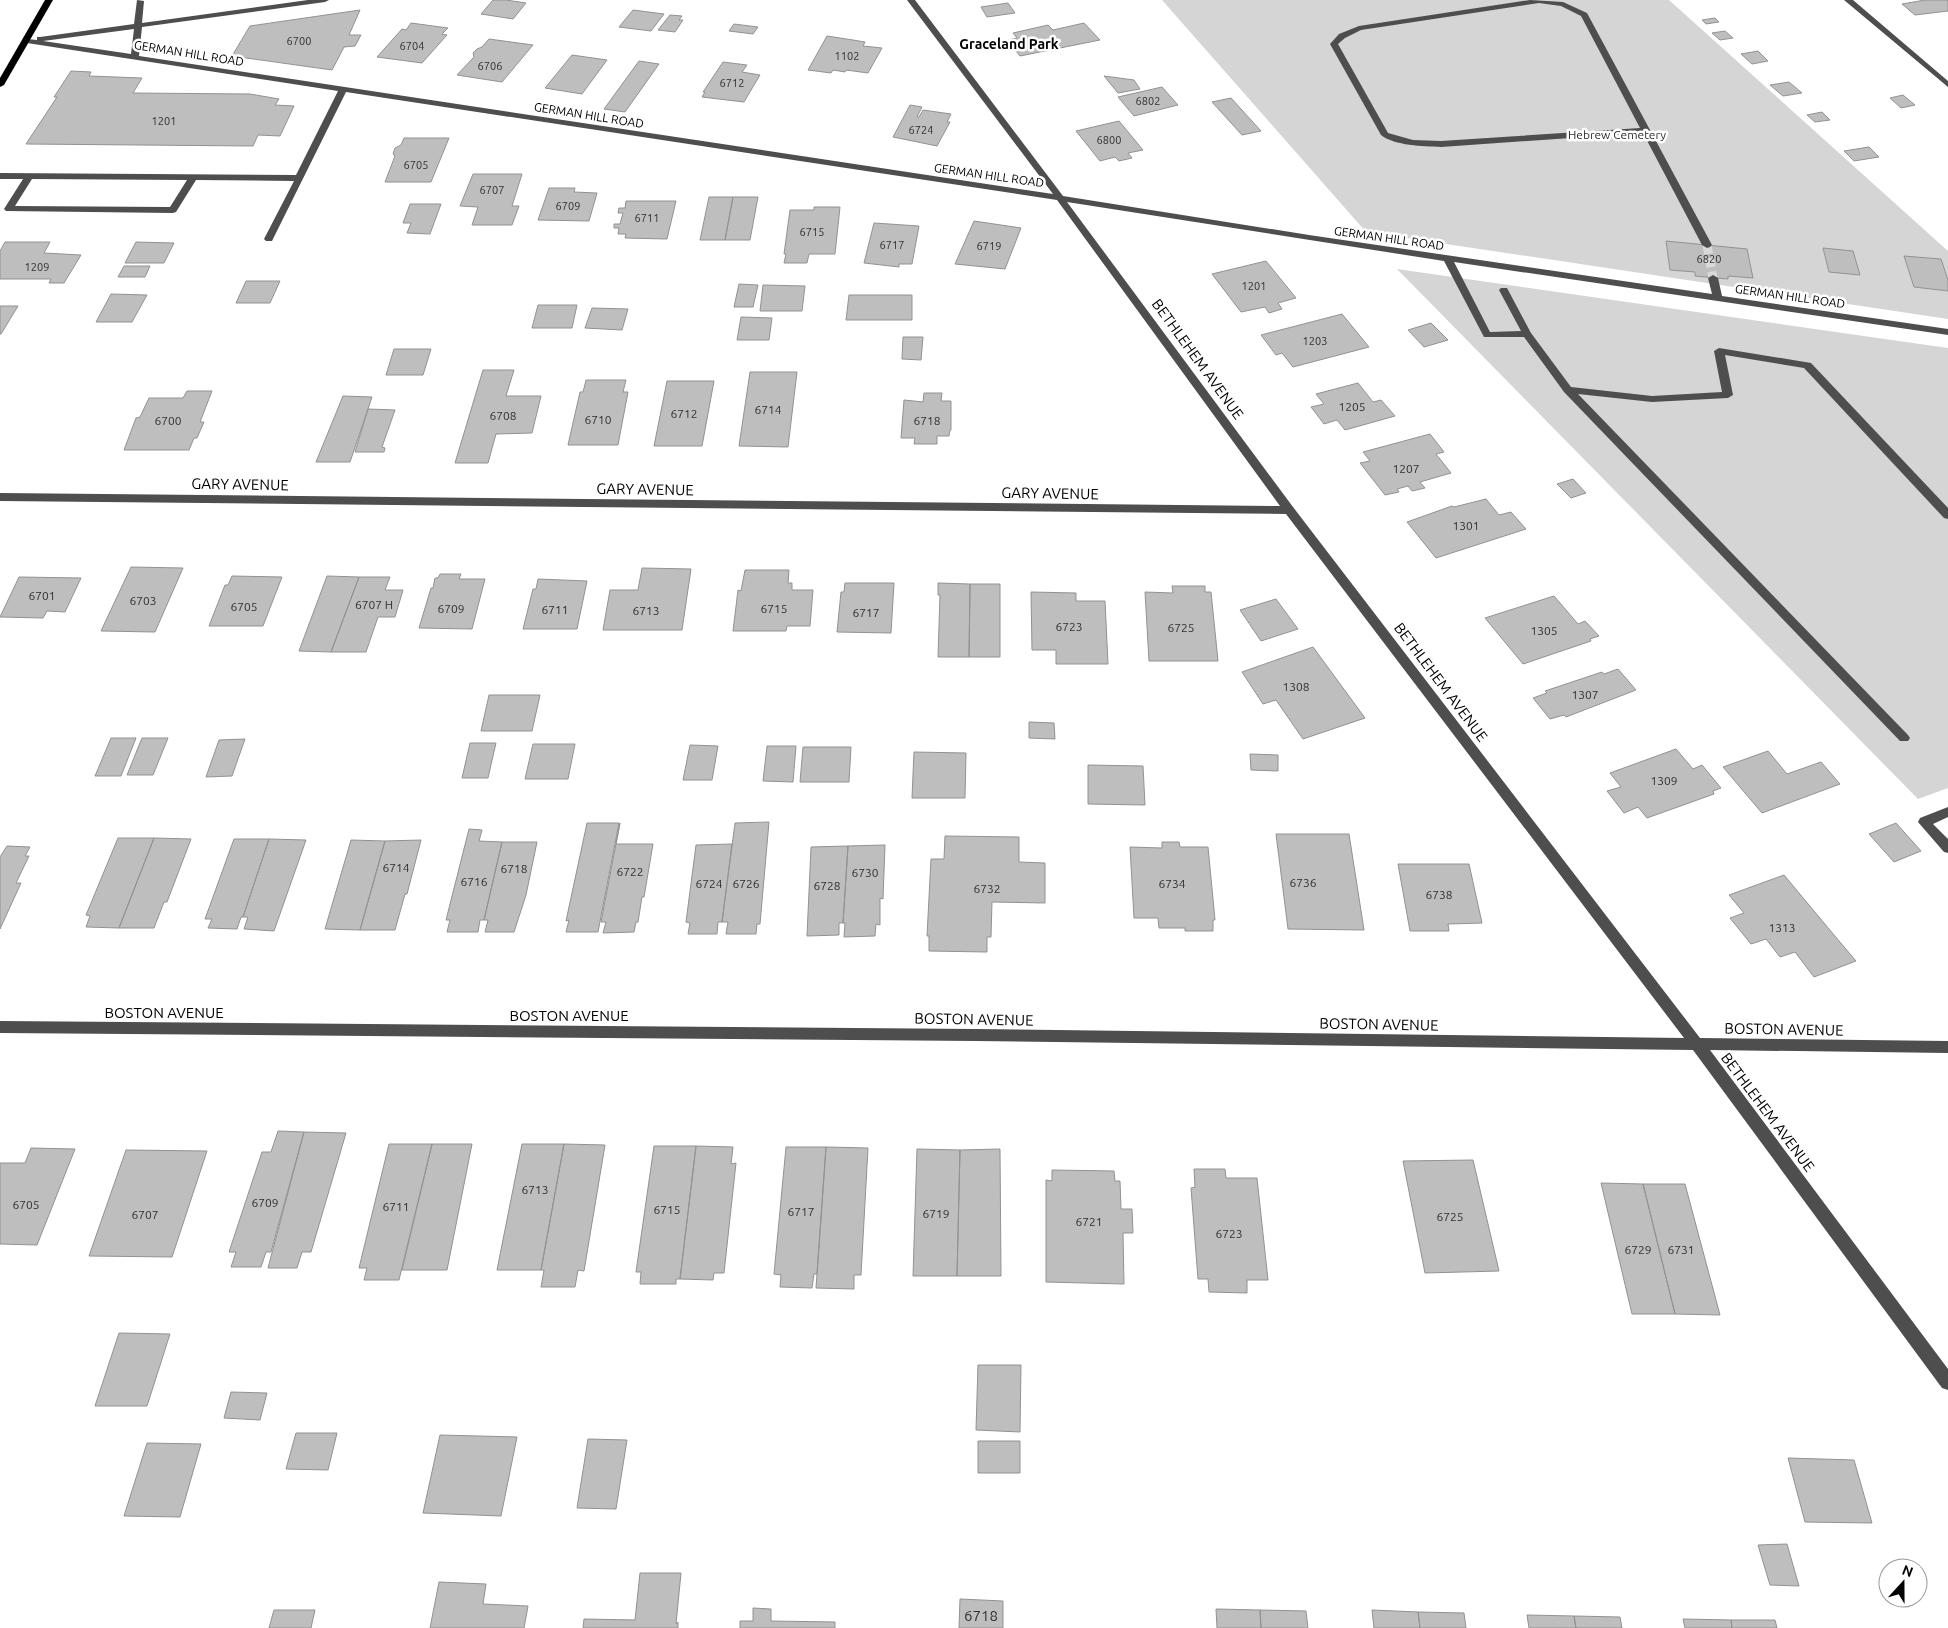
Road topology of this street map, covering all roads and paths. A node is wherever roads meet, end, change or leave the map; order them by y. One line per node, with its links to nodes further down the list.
1 (48, 0): 8 (main road)
2 (143, 0): 7 (street)
3 (325, 0): 6 (street)
4 (911, 0): 18 (street, BETHLEHEM AVENUE)
5 (1848, 0): 11 (street)
6 (291, 2): 7 (street)
7 (138, 24): 8 (street); 9 (street)
8 (27, 41): 9 (street, GERMAN HILL ROAD); 10 (main road)
9 (135, 58): 12 (street, GERMAN HILL ROAD)
10 (0, 85)
11 (1948, 85)
12 (343, 90): 17 (street); 18 (street, GERMAN HILL ROAD)
13 (1644, 130): 13 (street); 20 (street)
14 (0, 176): 15 (street)
15 (28, 176): 16 (street); 16 (street)
16 (193, 177): 17 (street)
17 (298, 178): 19 (street)
18 (1060, 198): 21 (street, GERMAN HILL ROAD); 29 (street, BETHLEHEM AVENUE)
19 (269, 239)
20 (1707, 245)
21 (1448, 259): 24 (street, GERMAN HILL ROAD); 26 (street)
22 (1713, 278): 24 (street)
23 (1504, 290): 26 (street)
24 (1718, 298): 25 (street, GERMAN HILL ROAD)
25 (1948, 332)
26 (1527, 334): 27 (street)
27 (1568, 390): 30 (street); 31 (street)
28 (0, 497): 29 (street, GARY AVENUE)
29 (1289, 510): 35 (street, BETHLEHEM AVENUE)
30 (1948, 515)
31 (1904, 738)
32 (1948, 812): 33 (street)
33 (1948, 848)
34 (0, 1027): 35 (street, BOSTON AVENUE)
35 (1697, 1044): 36 (street, BOSTON AVENUE); 37 (street, BETHLEHEM AVENUE)
36 (1948, 1047)
37 (1948, 1382)

